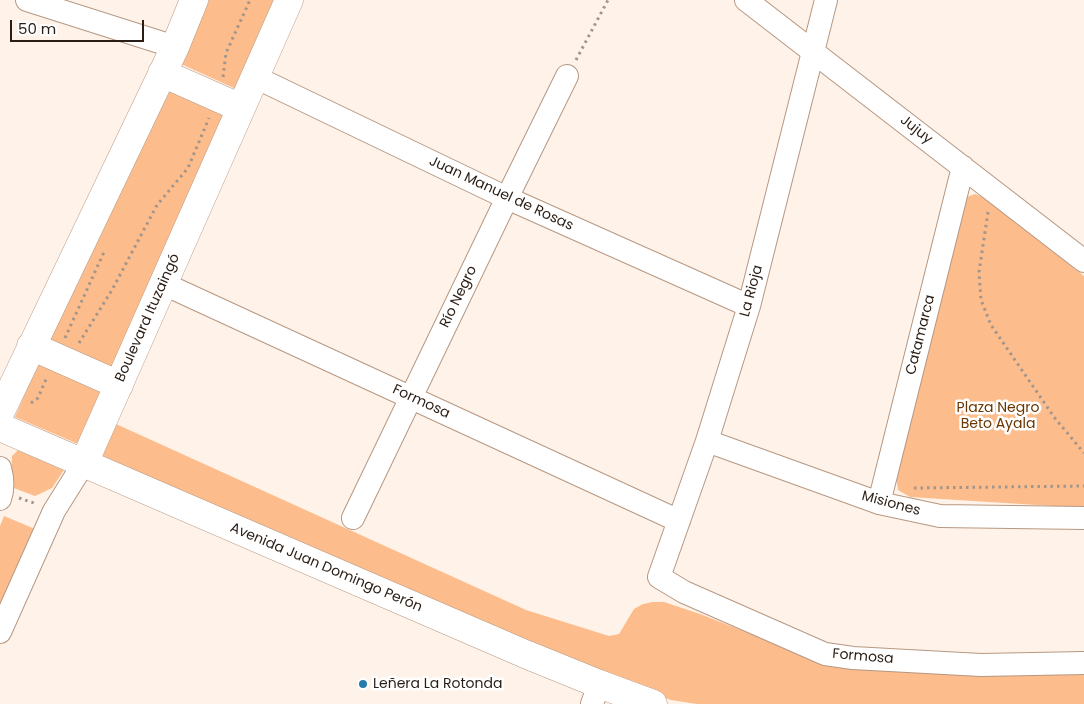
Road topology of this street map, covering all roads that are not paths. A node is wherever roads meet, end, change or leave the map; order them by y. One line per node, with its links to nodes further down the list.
1 (27, 0): 6 (street)
2 (194, 0): 6 (main road)
3 (289, 0): 10 (main road, Boulevard Ituzaingó)
4 (746, 0): 7 (street, Jujuy)
5 (826, 0): 7 (street, La Rioja)
6 (175, 47): 8 (main road)
7 (814, 51): 12 (street, Jujuy); 16 (street, La Rioja)
8 (162, 73): 11 (main road); 17 (main road)
9 (568, 76): 13 (street, Río Negro)
10 (255, 77): 11 (main road, Boulevard Ituzaingó); 13 (street, Juan Manuel de Rosas)
11 (230, 104): 15 (main road, Boulevard Ituzaingó)
12 (963, 167): 14 (street, Jujuy); 27 (street, Catamarca)
13 (506, 198): 16 (street, Juan Manuel de Rosas); 20 (street, Río Negro)
14 (1084, 261)
15 (164, 284): 19 (main road, Boulevard Ituzaingó); 20 (street, Formosa)
16 (749, 306): 23 (street, La Rioja)
17 (31, 346): 18 (main road); 19 (main road)
18 (8, 374): 21 (main road)
19 (119, 385): 24 (main road, Boulevard Ituzaingó)
20 (411, 398): 28 (street, Río Negro); 30 (street, Formosa)
21 (0, 413)
22 (0, 427): 24 (main road, Avenida Juan Domingo Perón)
23 (707, 441): 27 (street, Misiones); 30 (street, La Rioja)
24 (84, 464): 32 (street, Boulevard Ituzaingó); 34 (main road, Avenida Juan Domingo Perón)
25 (0, 468): 26 (street)
26 (1, 496)
27 (881, 496): 29 (street, Misiones)
28 (353, 518)
29 (1084, 518)
30 (679, 521): 31 (street, La Rioja)
31 (659, 577): 33 (street, Formosa)
32 (0, 632)
33 (1084, 663)
34 (595, 694): 35 (main road, Avenida Juan Domingo Perón)
35 (653, 704)

